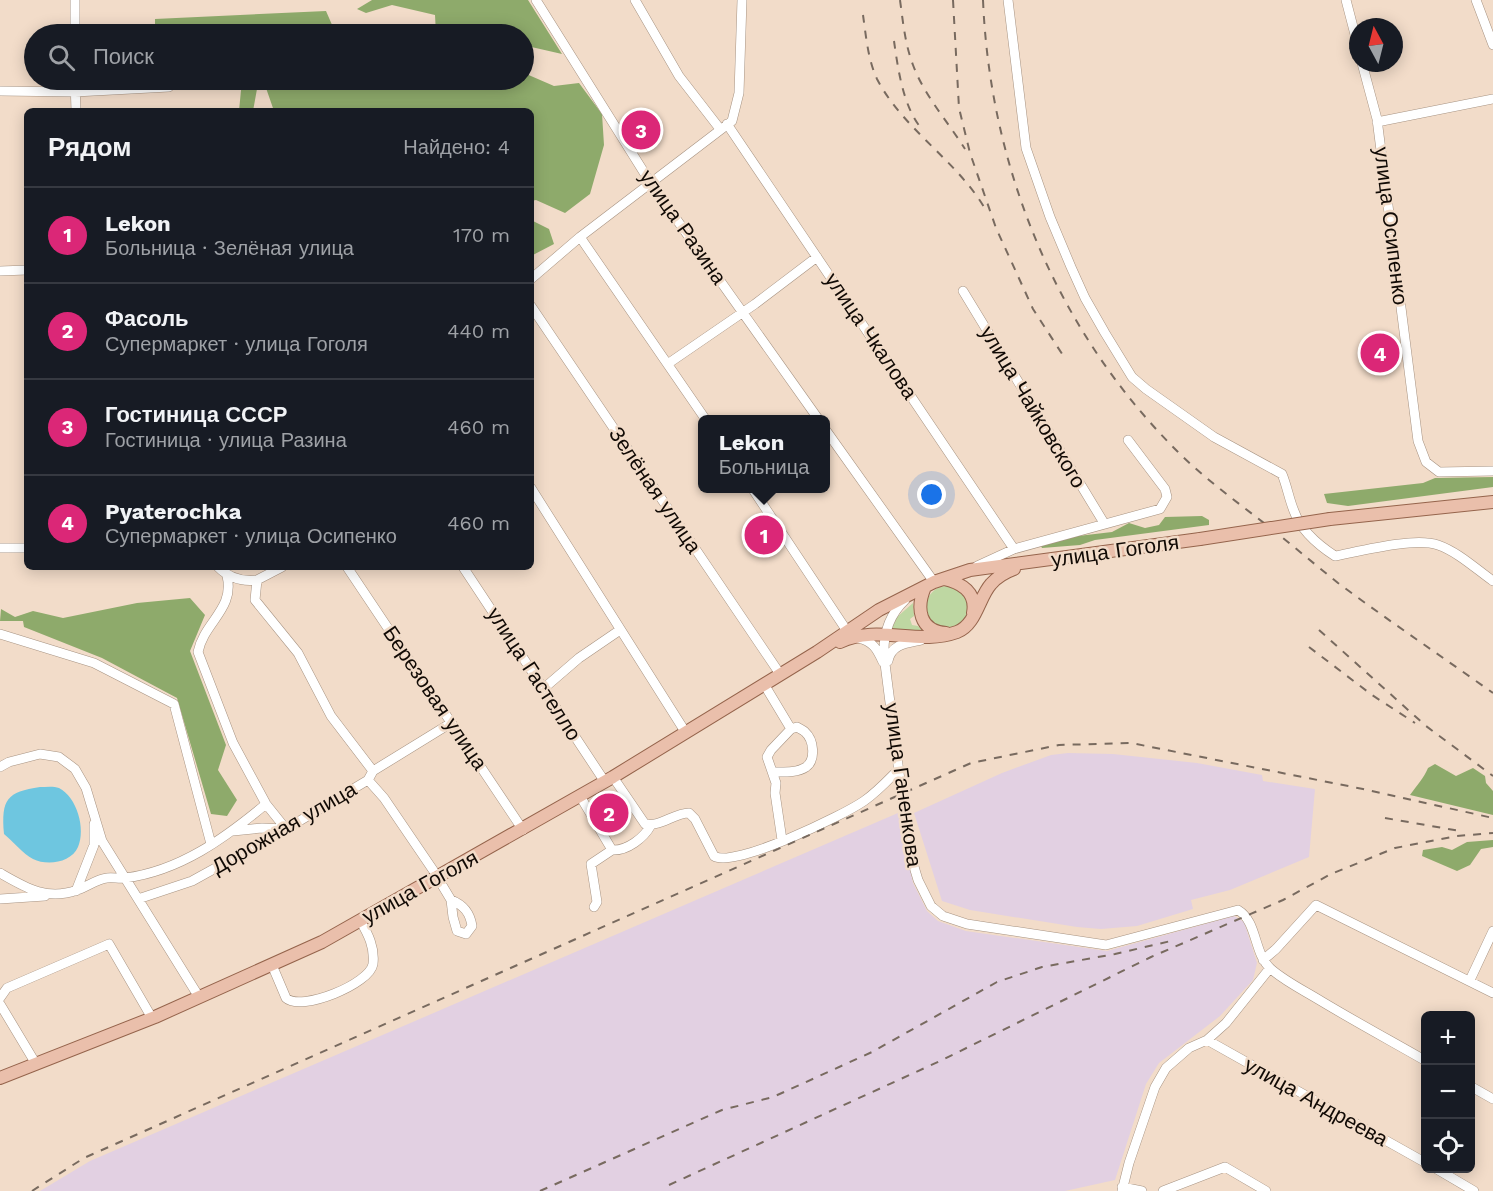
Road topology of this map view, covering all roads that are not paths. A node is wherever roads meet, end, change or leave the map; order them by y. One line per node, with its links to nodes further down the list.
1 (75, 0): 9 (street)
2 (536, 0): 19 (street, улица Разина)
3 (635, 0): 18 (street, улица Чкалова)
4 (742, 0): 18 (street)
5 (1008, 0): 49 (street)
6 (1346, 0): 8 (street)
7 (1476, 0): 10 (street)
8 (1351, 18)
9 (75, 24)
10 (1493, 45)
11 (1364, 72): 17 (street, улица Осипенко)
12 (113, 90): 14 (street)
13 (0, 91): 14 (street)
14 (75, 92): 16 (street)
15 (1493, 99): 17 (street)
16 (76, 108)
17 (1377, 122): 33 (street, улица Осипенко)
18 (724, 127): 19 (street); 21 (street, улица Чкалова)
19 (650, 182): 20 (street); 27 (street, улица Разина)
20 (580, 237): 24 (street); 28 (street)
21 (817, 257): 27 (street); 40 (street, улица Чкалова)
22 (24, 270): 23 (street)
23 (0, 271)
24 (534, 276)
25 (963, 291): 37 (street, улица Чайковского)
26 (534, 310): 59 (street, Зелёная улица)
27 (743, 313): 28 (street); 30 (street, улица Разина)
28 (669, 363): 29 (street)
29 (703, 415)
30 (815, 415)
31 (830, 436): 50 (street)
32 (1128, 440): 37 (street)
33 (1493, 471)
34 (534, 493): 52 (street)
35 (755, 493): 55 (street)
36 (1493, 502): 41 (main road, улица Гоголя, bridge)
37 (1104, 523): 40 (street)
38 (0, 548): 39 (street)
39 (24, 548)
40 (1014, 549): 46 (street)
41 (1030, 563): 46 (main road); 51 (main road)
42 (221, 570): 47 (street)
43 (276, 570): 48 (street)
44 (349, 570): 62 (street, Березовая улица)
45 (465, 570): 61 (street, улица Гастелло)
46 (970, 570): 50 (main road)
47 (227, 576): 48 (street); 71 (street)
48 (257, 580): 68 (street)
49 (1493, 581)
50 (929, 585): 51 (main road); 53 (main road); 55 (main road); 56 (street)
51 (972, 619): 53 (main road)
52 (620, 630): 61 (street); 64 (street)
53 (960, 631): 57 (main road)
54 (0, 634): 78 (street)
55 (848, 634): 56 (main road); 58 (street); 59 (main road, улица Гоголя)
56 (885, 634): 57 (main road); 58 (street, улица Ганенкова)
57 (943, 636): 58 (street)
58 (887, 669): 66 (street, улица Ганенкова)
59 (780, 674): 60 (main road, улица Гоголя)
60 (764, 684): 63 (street); 64 (main road, улица Гоголя)
61 (543, 689): 69 (street, улица Гастелло)
62 (451, 723): 68 (street, Дорожная улица); 75 (street, Березовая улица)
63 (791, 729): 67 (street); 67 (street)
64 (686, 733): 69 (main road, улица Гоголя)
65 (0, 767): 72 (street)
66 (899, 769): 77 (street); 91 (street, улица Ганенкова)
67 (773, 772): 77 (street)
68 (370, 776): 74 (street, Дорожная улица); 81 (street)
69 (609, 779): 70 (main road, улица Гоголя); 73 (street, улица Гастелло)
70 (580, 796): 75 (main road, улица Гоголя); 79 (street)
71 (266, 804): 74 (street); 76 (street)
72 (93, 815): 82 (street); 83 (street)
73 (651, 825): 77 (street); 79 (street)
74 (286, 829): 76 (street); 85 (street, Дорожная улица)
75 (522, 830): 81 (main road, улица Гоголя)
76 (233, 831): 78 (street)
77 (782, 840)
78 (211, 844): 82 (street)
79 (612, 850): 88 (street)
80 (0, 873): 84 (street)
81 (438, 877): 87 (street); 89 (main road, улица Гоголя)
82 (125, 878): 83 (street); 85 (street)
83 (76, 891): 84 (street)
84 (50, 896): 86 (street)
85 (138, 898): 96 (street)
86 (0, 899)
87 (452, 900)
88 (594, 906)
89 (360, 920): 92 (main road, улица Гоголя); 92 (street)
90 (1493, 931): 94 (street)
91 (1263, 960): 93 (street, улица Ганенкова); 94 (street)
92 (272, 965): 96 (main road, улица Гоголя)
93 (1270, 968): 100 (street); 101 (street, улица Ганенкова)
94 (1470, 980): 95 (street)
95 (1493, 993)
96 (199, 997): 99 (main road, улица Гоголя)
97 (0, 998): 99 (street)
98 (0, 1004): 102 (street)
99 (152, 1018): 102 (main road, улица Гоголя)
100 (1207, 1040): 106 (street, улица Андреева); 108 (street)
101 (1421, 1059)
102 (36, 1064): 103 (main road, улица Гоголя)
103 (0, 1078)
104 (1475, 1089): 105 (street)
105 (1493, 1099)
106 (1421, 1161)
107 (1443, 1173): 112 (street)
108 (1122, 1189): 109 (street)
109 (1142, 1191)
110 (1163, 1191): 111 (street)
111 (1266, 1191)
112 (1474, 1191)

